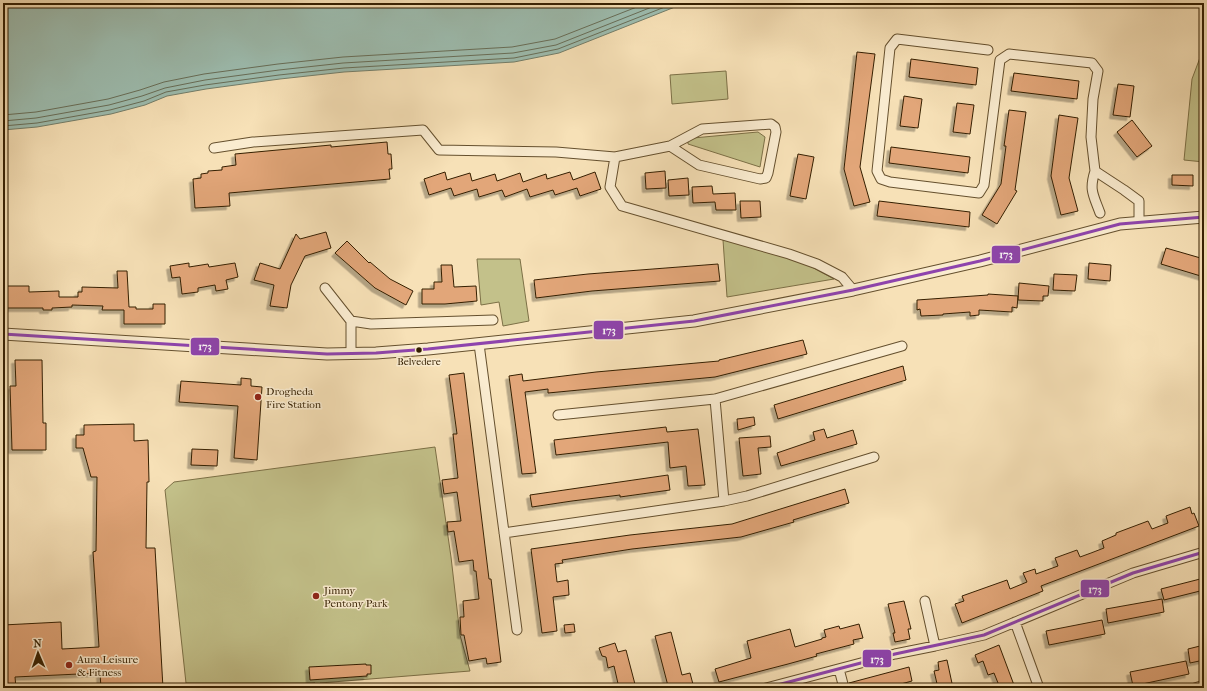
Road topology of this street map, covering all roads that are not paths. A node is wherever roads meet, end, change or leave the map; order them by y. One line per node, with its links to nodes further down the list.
1 (988, 50): 5 (street)
2 (670, 146): 2 (street); 4 (street)
3 (214, 148): 4 (street)
4 (615, 157): 10 (street)
5 (1095, 171): 6 (street); 8 (street)
6 (1100, 213)
7 (1204, 217): 8 (street)
8 (1139, 221): 10 (street)
9 (324, 288): 12 (street)
10 (853, 290): 14 (street)
11 (493, 320): 12 (street)
12 (351, 321): 16 (street)
13 (3, 334): 16 (street)
14 (479, 344): 16 (street); 21 (street)
15 (902, 346): 17 (street)
16 (351, 354)
17 (715, 399): 18 (street); 20 (street)
18 (558, 415)
19 (874, 457): 20 (street)
20 (724, 501): 21 (street)
21 (504, 533): 25 (street)
22 (1204, 552): 24 (street)
23 (925, 601): 26 (street)
24 (1015, 622): 26 (street); 31 (street)
25 (517, 630)
26 (935, 646): 27 (street)
27 (839, 669): 29 (street); 30 (street)
28 (1204, 685): 32 (street)
29 (766, 688)
30 (844, 688)
31 (1039, 688)
32 (1196, 688)

